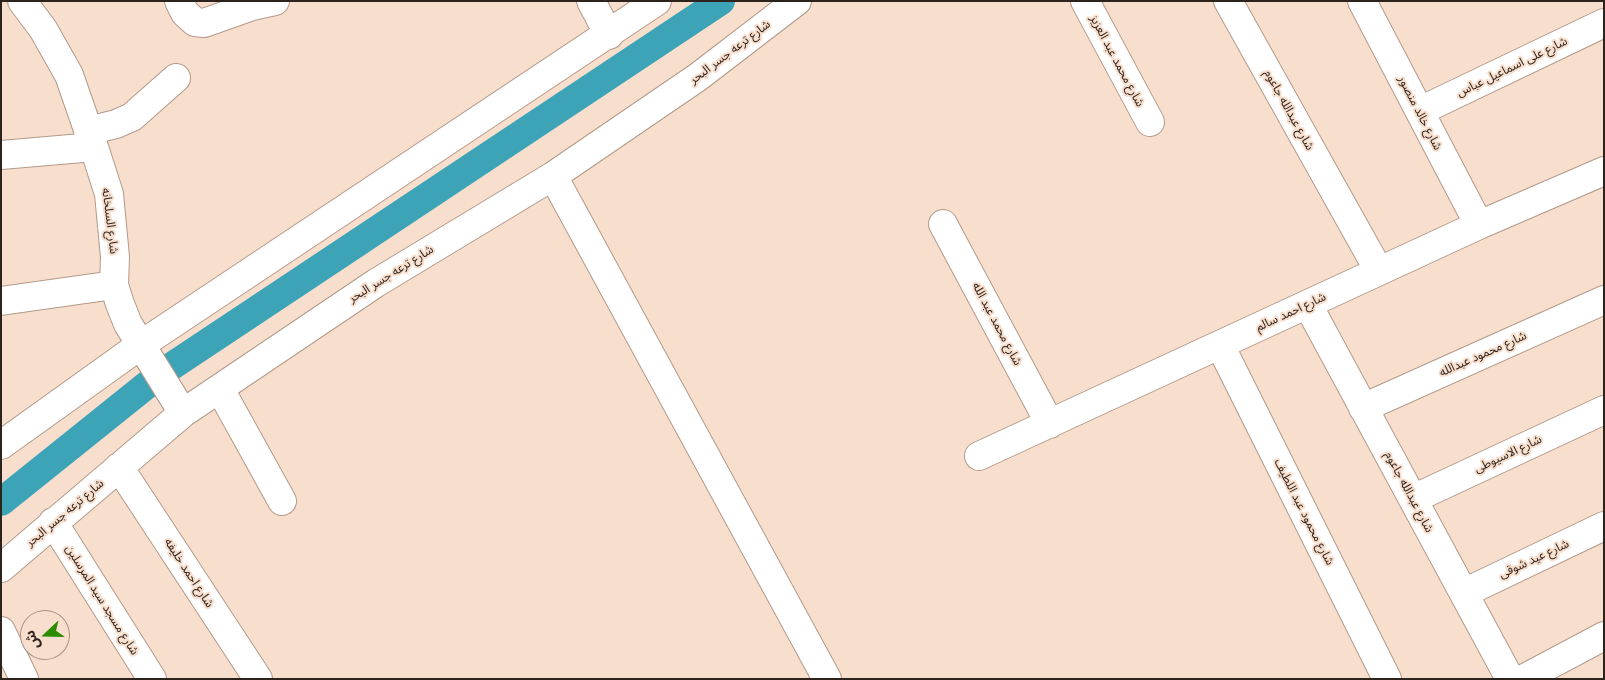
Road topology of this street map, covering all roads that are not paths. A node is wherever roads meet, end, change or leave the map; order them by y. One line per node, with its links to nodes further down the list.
1 (22, 1): 15 (street, شارع السلخانه)
2 (178, 1): 3 (street)
3 (275, 1)
4 (591, 1): 11 (street)
5 (657, 1): 11 (street)
6 (797, 1): 18 (street, شارع ترعه جسر البحر)
7 (1085, 1): 14 (street, شارع محمد عبد العزيز)
8 (1228, 1): 21 (street, شارع عبدالله جاعوم)
9 (1370, 4): 13 (street, شارع خالد منصور)
10 (1604, 22): 13 (street, شارع على اسماعيل عباس)
11 (609, 35): 27 (street)
12 (176, 78): 15 (street)
13 (1420, 111): 20 (street, شارع خالد منصور)
14 (1150, 122)
15 (91, 139): 16 (street); 22 (street, شارع السلخانه)
16 (1, 155)
17 (1604, 171): 20 (street, شارع احمد سالم)
18 (553, 176): 28 (street, شارع ترعه جسر البحر); 47 (street)
19 (943, 224): 32 (street, شارع محمد عبد الله)
20 (1479, 225): 21 (street, شارع احمد سالم)
21 (1379, 271): 25 (street, شارع احمد سالم)
22 (114, 285): 23 (street); 27 (street, شارع السلخانه)
23 (1, 300)
24 (1604, 300): 30 (street, شارع محمود عبدالله)
25 (1308, 305): 26 (street, شارع احمد سالم); 30 (street, شارع عبدالله جاعوم)
26 (1220, 345): 32 (street, شارع احمد سالم); 48 (street, شارع محمود عبد اللطيف)
27 (145, 350): 29 (street, شارع السلخانه); 33 (street)
28 (220, 389): 29 (street, شارع ترعه جسر البحر); 37 (street)
29 (179, 406): 35 (street, شارع ترعه جسر البحر)
30 (1363, 408): 36 (street, شارع عبدالله جاعوم)
31 (1604, 410): 36 (street, شارع الاسيوطى)
32 (1050, 424): 34 (street, شارع احمد سالم)
33 (1, 445)
34 (979, 456)
35 (119, 467): 38 (street, شارع ترعه جسر البحر); 46 (street, شارع احمد خليفه)
36 (1413, 499): 41 (street, شارع عبدالله جاعوم)
37 (282, 501)
38 (53, 522): 40 (street, شارع ترعه جسر البحر); 45 (street, شارع مسجد سيد المرسلين)
39 (1604, 526): 41 (street, شارع عيد شوقى)
40 (1, 568)
41 (1464, 593): 49 (street, شارع عبدالله جاعوم)
42 (1, 631): 44 (street)
43 (1604, 636): 50 (street)
44 (24, 679)
45 (152, 679)
46 (258, 679)
47 (827, 679)
48 (1387, 679)
49 (1510, 679)
50 (1523, 679)

